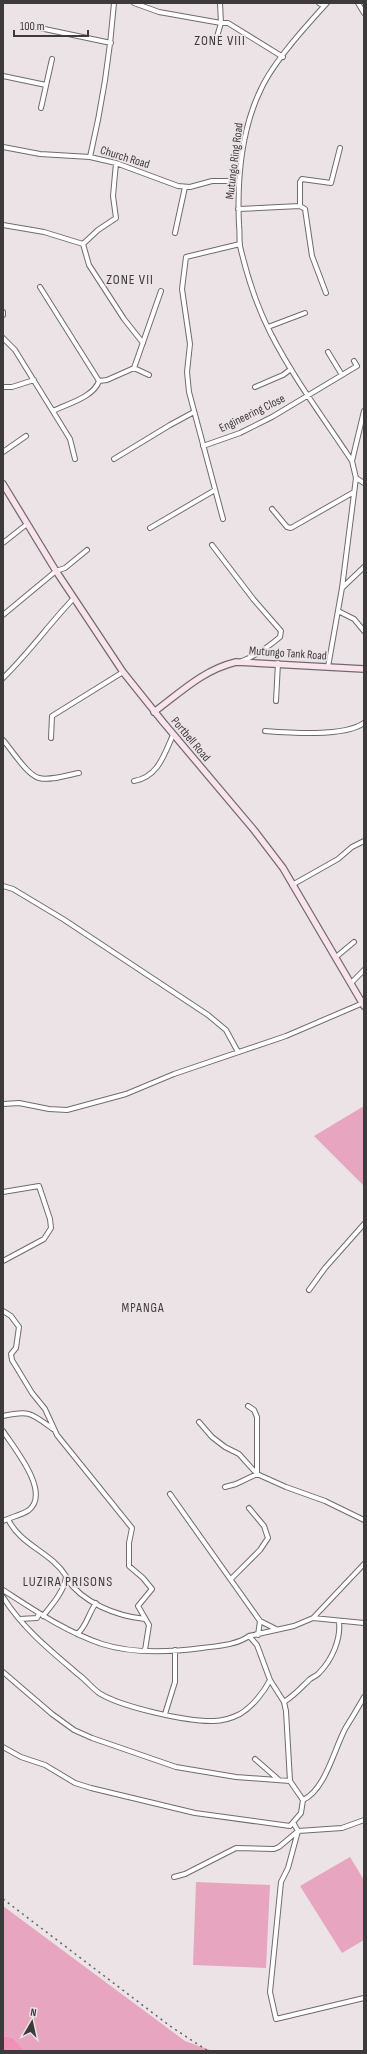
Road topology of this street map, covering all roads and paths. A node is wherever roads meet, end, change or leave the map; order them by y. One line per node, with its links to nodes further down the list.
1 (114, 3): 11 (street)
2 (134, 3): 8 (street)
3 (220, 3): 8 (street)
4 (318, 3): 6 (street)
5 (358, 3): 7 (street)
6 (325, 5): 12 (street, Mutungo Ring Road)
7 (364, 13)
8 (221, 22): 10 (street); 12 (street)
9 (35, 27): 11 (street)
10 (216, 40)
11 (111, 43): 19 (street)
12 (283, 57): 21 (street, Mutungo Ring Road)
13 (52, 59): 15 (street)
14 (3, 76): 15 (street)
15 (46, 85): 16 (street)
16 (41, 108)
17 (3, 147): 19 (street, Church Road)
18 (340, 148): 23 (street)
19 (90, 157): 20 (street, Church Road)
20 (116, 163): 22 (street, Church Road); 27 (street)
21 (239, 181): 22 (street, Church Road); 24 (street, Mutungo Ring Road)
22 (185, 187): 26 (street)
23 (300, 206): 24 (street); 31 (street)
24 (238, 209): 28 (street, Mutungo Ring Road)
25 (3, 225): 27 (street)
26 (175, 233)
27 (83, 244): 35 (street)
28 (240, 244): 33 (street, Mutungo Ring Road); 49 (street)
29 (40, 287): 43 (street)
30 (161, 291): 35 (street)
31 (326, 293)
32 (305, 313): 33 (street)
33 (268, 328): 39 (street, Mutungo Ring Road)
34 (3, 338): 42 (street)
35 (143, 343): 38 (street)
36 (328, 352): 41 (street)
37 (354, 361): 41 (street, Engineering Close)
38 (134, 368): 40 (street); 43 (street)
39 (291, 369): 44 (street); 46 (street, Mutungo Ring Road)
40 (149, 375)
41 (342, 375): 46 (street, Engineering Close)
42 (34, 380): 45 (street); 47 (street)
43 (99, 381): 47 (street)
44 (255, 386)
45 (3, 387)
46 (308, 394): 52 (street, Engineering Close); 56 (street, Mutungo Ring Road)
47 (53, 411): 54 (street)
48 (364, 411): 50 (street)
49 (194, 412): 52 (street); 55 (street)
50 (362, 428): 56 (street)
51 (26, 436): 53 (street)
52 (203, 446): 60 (street)
53 (3, 452)
54 (75, 459)
55 (114, 459)
56 (352, 461): 57 (street)
57 (356, 478): 58 (street); 61 (street)
58 (364, 483)
59 (3, 484): 64 (main road, Portbell Road)
60 (215, 490): 63 (street); 65 (street)
61 (354, 492): 62 (street); 71 (street)
62 (272, 509)
63 (223, 519)
64 (27, 524): 66 (street); 70 (main road, Portbell Road)
65 (150, 528)
66 (3, 543)
67 (212, 545): 76 (street)
68 (87, 550): 70 (street)
69 (364, 568): 71 (street)
70 (56, 571): 72 (main road, Portbell Road); 74 (street)
71 (342, 588): 73 (street)
72 (74, 598): 80 (main road, Portbell Road); 81 (street)
73 (338, 612): 75 (street); 78 (street)
74 (3, 615)
75 (364, 631)
76 (242, 661): 77 (main road, Mutungo Tank Road); 83 (main road, Mutungo Tank Road)
77 (278, 663): 78 (main road, Mutungo Tank Road); 82 (street)
78 (328, 667): 79 (main road, Mutungo Tank Road)
79 (364, 669)
80 (123, 672): 83 (main road, Portbell Road); 87 (street)
81 (3, 678)
82 (276, 700)
83 (154, 712): 86 (main road, Portbell Road)
84 (364, 723): 85 (street)
85 (265, 731)
86 (173, 735): 90 (street); 92 (main road, Portbell Road)
87 (51, 738)
88 (3, 740): 89 (street)
89 (79, 773)
90 (134, 781)
91 (364, 841): 92 (street)
92 (292, 885): 95 (main road, Portbell Road)
93 (3, 886): 99 (street)
94 (354, 942): 95 (street)
95 (336, 957): 97 (main road, Portbell Road)
96 (364, 970): 97 (street)
97 (350, 982): 98 (main road, Portbell Road)
98 (363, 1004): 99 (street)
99 (238, 1052): 100 (street)
100 (3, 1104)
101 (3, 1192): 103 (street)
102 (364, 1224): 104 (street)
103 (3, 1261)
104 (309, 1290)
105 (3, 1311): 109 (street)
106 (248, 1406): 111 (street)
107 (3, 1416): 109 (street)
108 (198, 1422): 111 (street)
109 (54, 1430): 129 (street)
110 (3, 1431): 115 (street)
111 (257, 1474): 112 (street); 116 (street)
112 (225, 1486)
113 (170, 1494): 120 (street)
114 (249, 1508): 120 (street)
115 (8, 1518): 117 (street); 119 (street)
116 (364, 1520)
117 (3, 1521)
118 (364, 1564): 127 (street)
119 (66, 1578): 121 (street); 122 (street)
120 (231, 1579): 130 (street)
121 (62, 1585): 122 (street); 126 (street)
122 (74, 1587): 125 (street)
123 (3, 1590): 126 (street)
124 (3, 1597): 128 (street)
125 (96, 1603): 129 (street); 134 (street)
126 (41, 1615): 128 (street); 134 (street)
127 (313, 1618): 131 (street); 133 (street)
128 (20, 1619): 143 (street)
129 (145, 1620): 137 (street)
130 (260, 1621): 133 (street); 135 (street)
131 (339, 1622): 132 (street); 142 (street)
132 (364, 1623)
133 (276, 1629): 135 (street)
134 (77, 1634): 137 (street)
135 (258, 1635): 136 (street)
136 (249, 1636): 138 (street); 140 (street)
137 (145, 1650): 138 (street)
138 (175, 1650): 143 (street)
139 (3, 1672): 146 (street)
140 (270, 1680): 142 (street); 143 (street)
141 (364, 1698): 148 (street)
142 (284, 1702): 147 (street)
143 (165, 1714)
144 (3, 1747): 150 (street)
145 (255, 1759): 146 (street)
146 (279, 1780): 147 (street)
147 (290, 1780): 148 (street)
148 (303, 1800): 150 (street)
149 (364, 1820): 151 (street)
150 (294, 1824): 151 (street)
151 (298, 1831): 152 (street); 153 (street)
152 (174, 1877)
153 (364, 1998)

